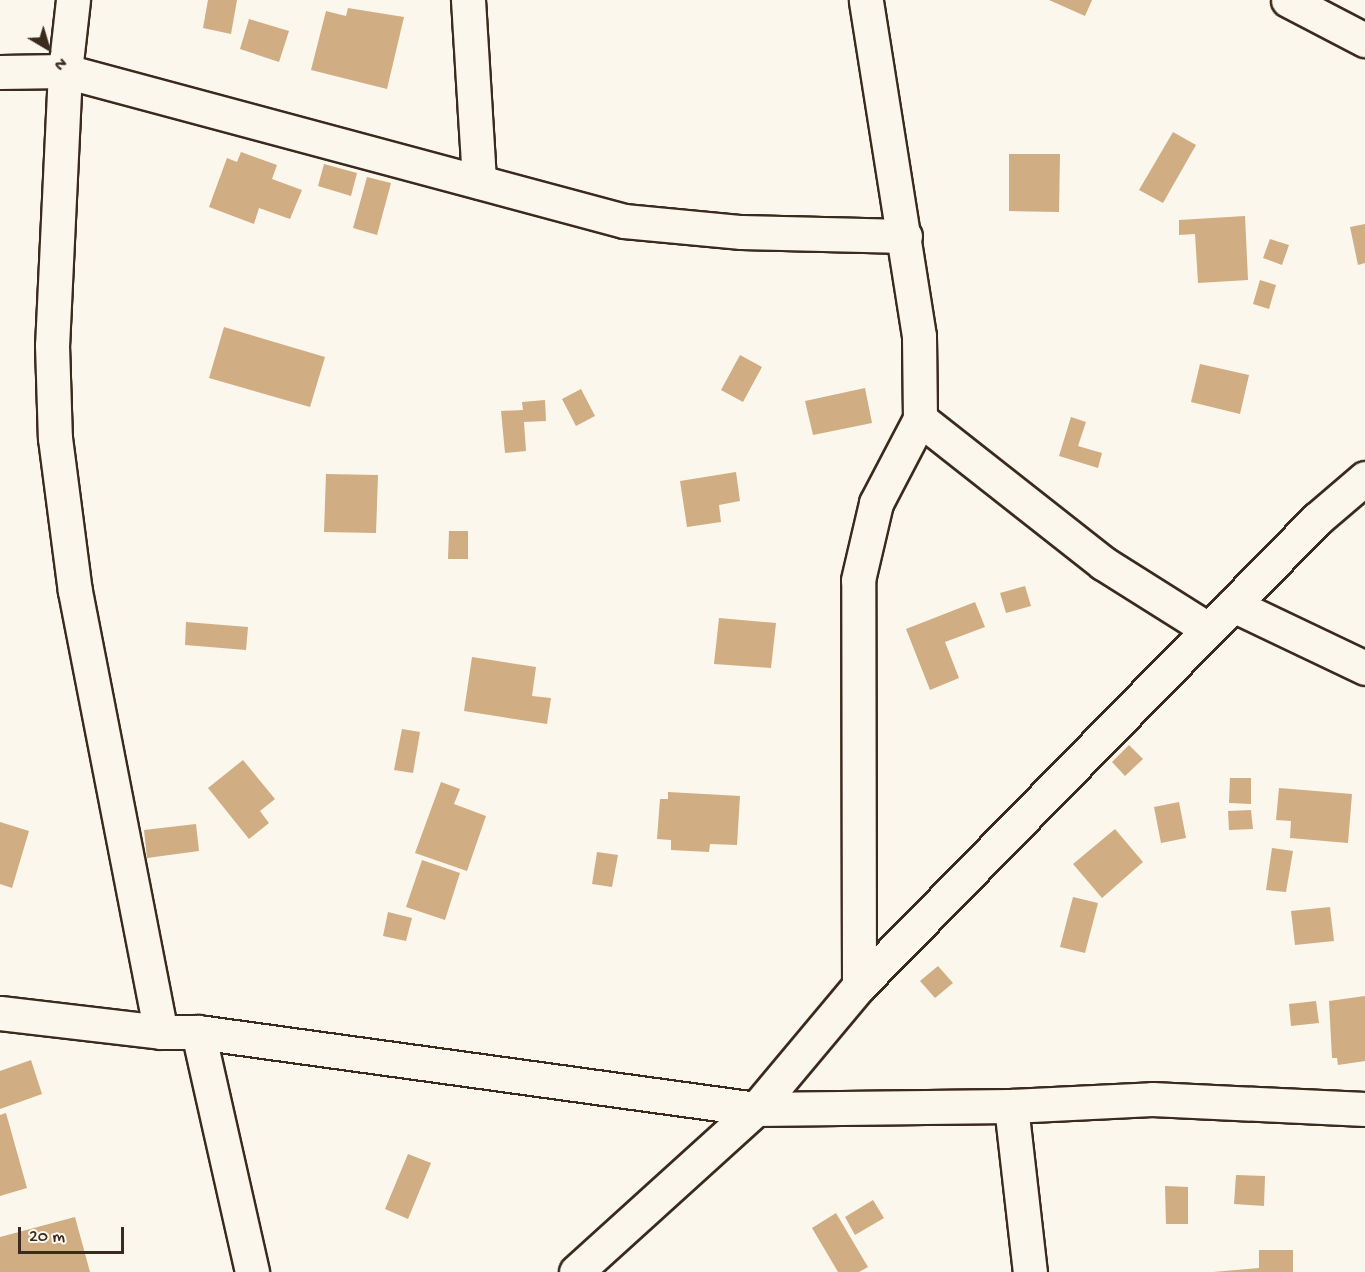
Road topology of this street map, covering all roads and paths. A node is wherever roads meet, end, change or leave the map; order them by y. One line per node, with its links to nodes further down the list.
1 (73, 0): 6 (street)
2 (468, 0): 8 (street)
3 (866, 0): 9 (street)
4 (1288, 0): 5 (street)
5 (1365, 40)
6 (65, 71): 7 (street); 8 (street); 17 (street)
7 (0, 72)
8 (479, 182): 9 (street)
9 (904, 236): 10 (street)
10 (920, 419): 13 (street); 15 (street)
11 (1365, 478): 12 (street)
12 (1233, 605): 13 (street); 14 (street)
13 (1208, 629): 15 (street)
14 (1365, 668)
15 (859, 986): 20 (street)
16 (0, 1014): 17 (street)
17 (161, 1032): 18 (street)
18 (198, 1032): 20 (street); 22 (street)
19 (1011, 1106): 20 (street); 21 (street); 24 (street)
20 (756, 1109): 23 (street)
21 (1365, 1109)
22 (252, 1272)
23 (576, 1272)
24 (1030, 1272)

